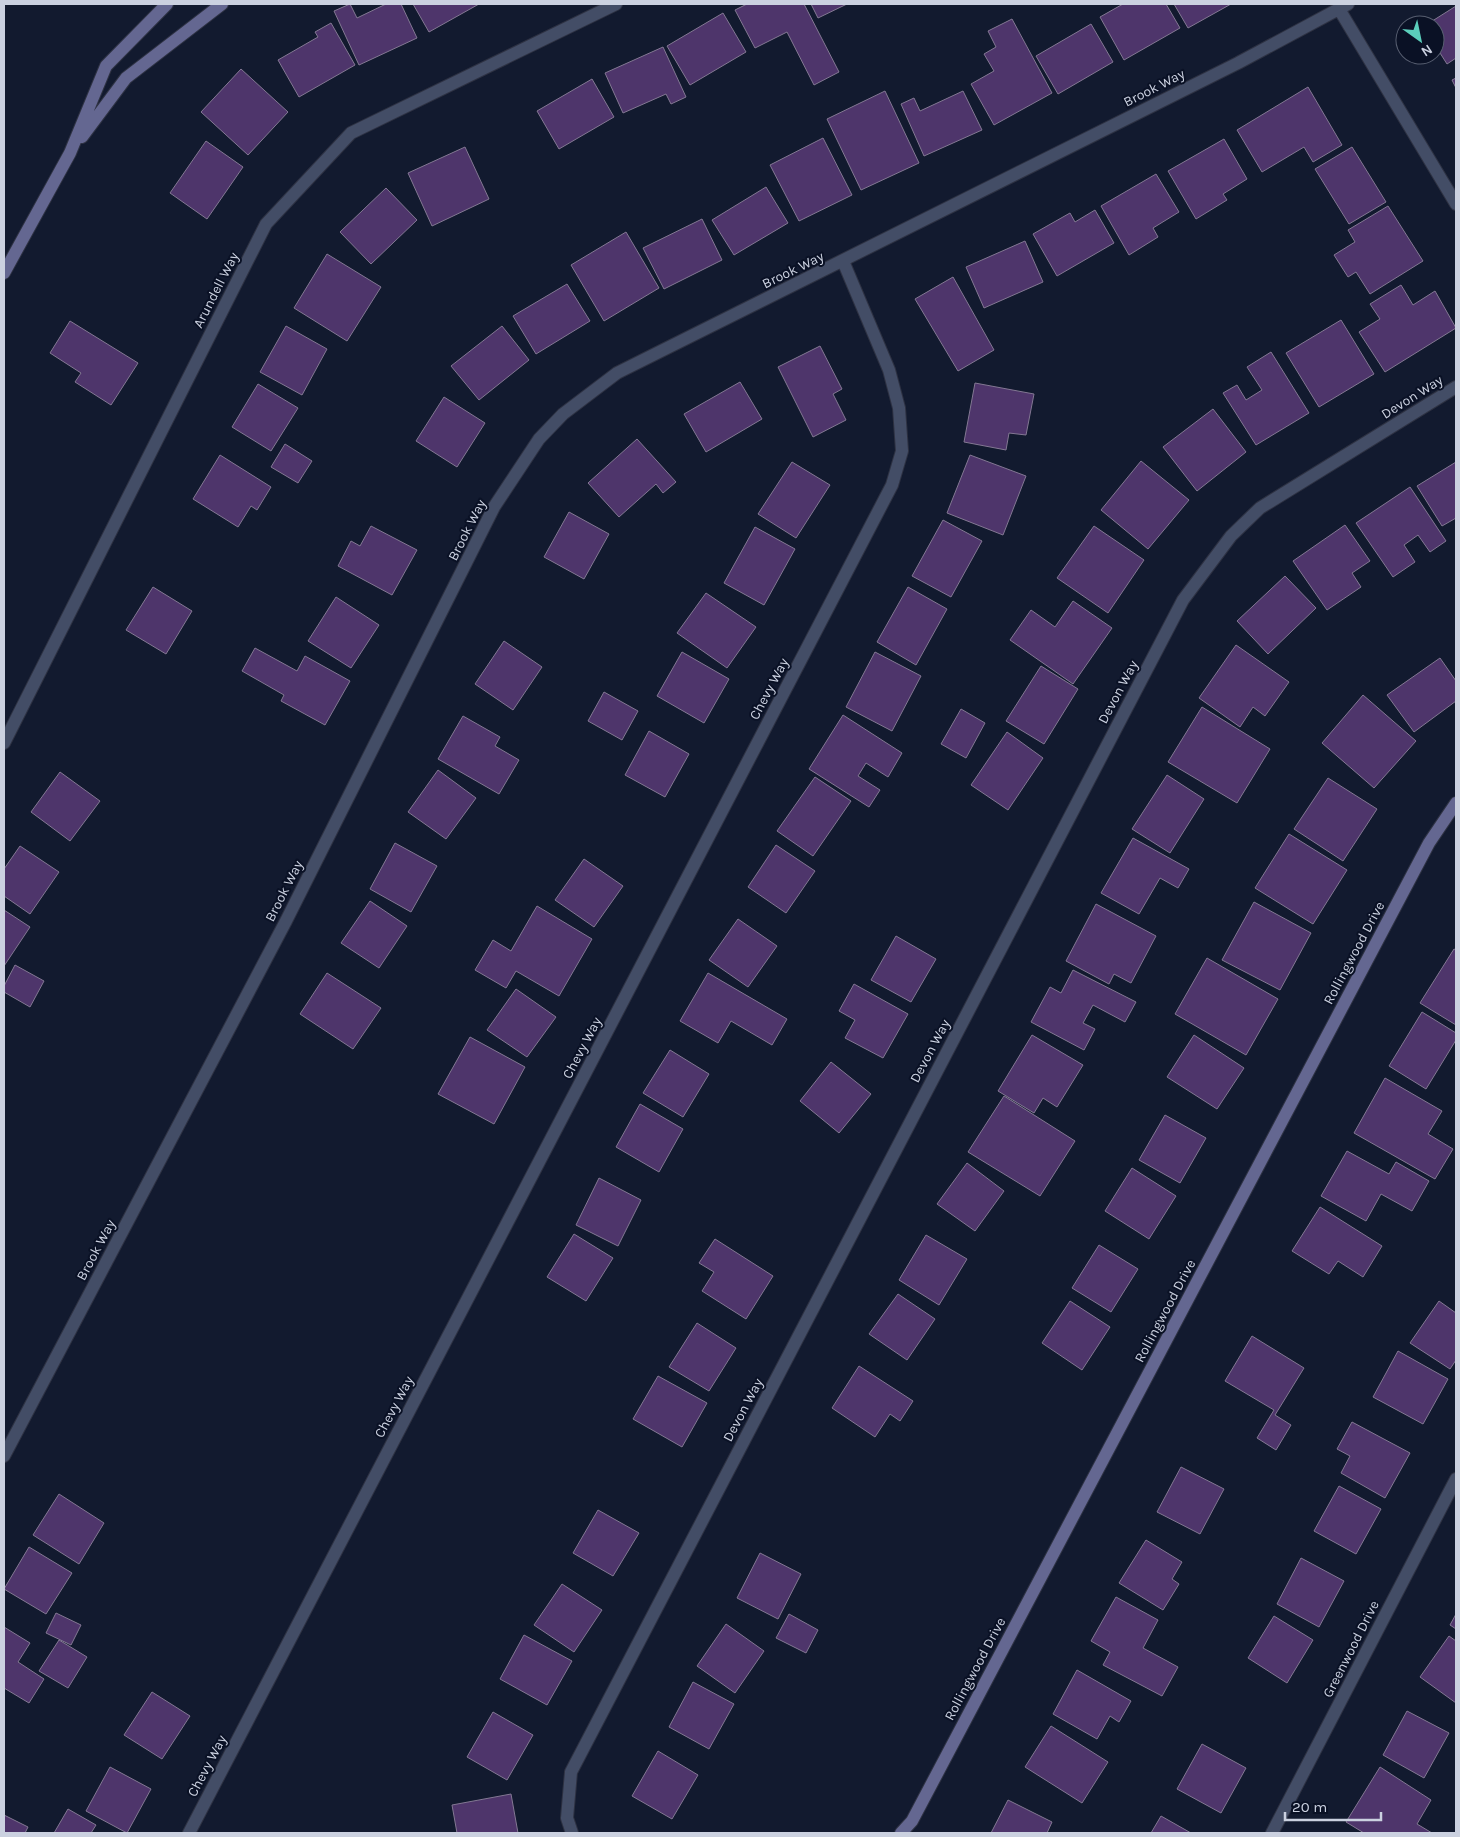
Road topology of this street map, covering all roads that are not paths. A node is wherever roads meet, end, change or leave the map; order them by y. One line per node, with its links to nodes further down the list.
1 (167, 4): 5 (street)
2 (222, 4): 5 (street)
3 (616, 4): 10 (street, Arundell Way)
4 (1343, 6): 6 (street); 7 (street, Brook Way)
5 (70, 152): 8 (street)
6 (1456, 204)
7 (843, 261): 12 (street, Brook Way); 14 (street, Chevy Way)
8 (4, 273)
9 (1456, 387): 15 (street, Devon Way)
10 (4, 744)
11 (1456, 803): 16 (street, Rollingwood Drive)
12 (4, 1456)
13 (1456, 1479): 17 (street, Greenwood Drive)
14 (189, 1833)
15 (572, 1833)
16 (901, 1833)
17 (1272, 1833)

